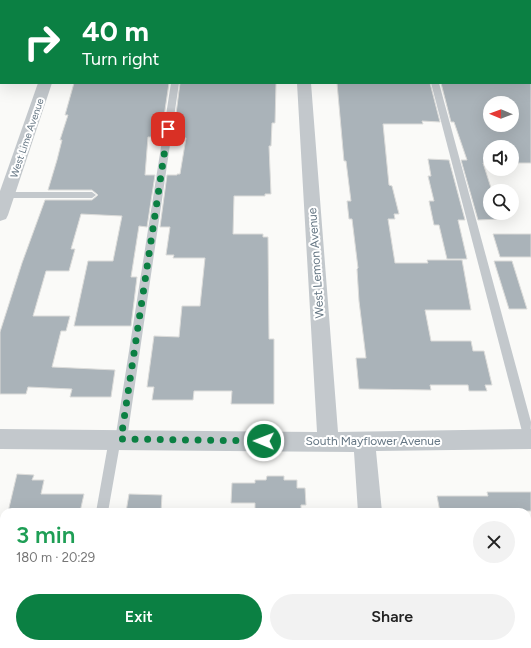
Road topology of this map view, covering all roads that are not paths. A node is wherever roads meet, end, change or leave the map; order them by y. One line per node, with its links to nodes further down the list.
1 (45, 84): 5 (street, West Lime Avenue)
2 (175, 84): 9 (lane)
3 (304, 84): 11 (street, West Lemon Avenue)
4 (434, 84): 10 (lane)
5 (7, 195): 6 (lane); 7 (street, West Lime Avenue)
6 (92, 195)
7 (0, 215)
8 (0, 439): 9 (street, South Mayflower Avenue)
9 (118, 439): 11 (street, South Mayflower Avenue); 13 (lane)
10 (531, 439): 12 (street, South Mayflower Avenue)
11 (328, 442): 12 (street, South Mayflower Avenue)
12 (364, 442): 14 (street)
13 (103, 508)
14 (370, 508)

